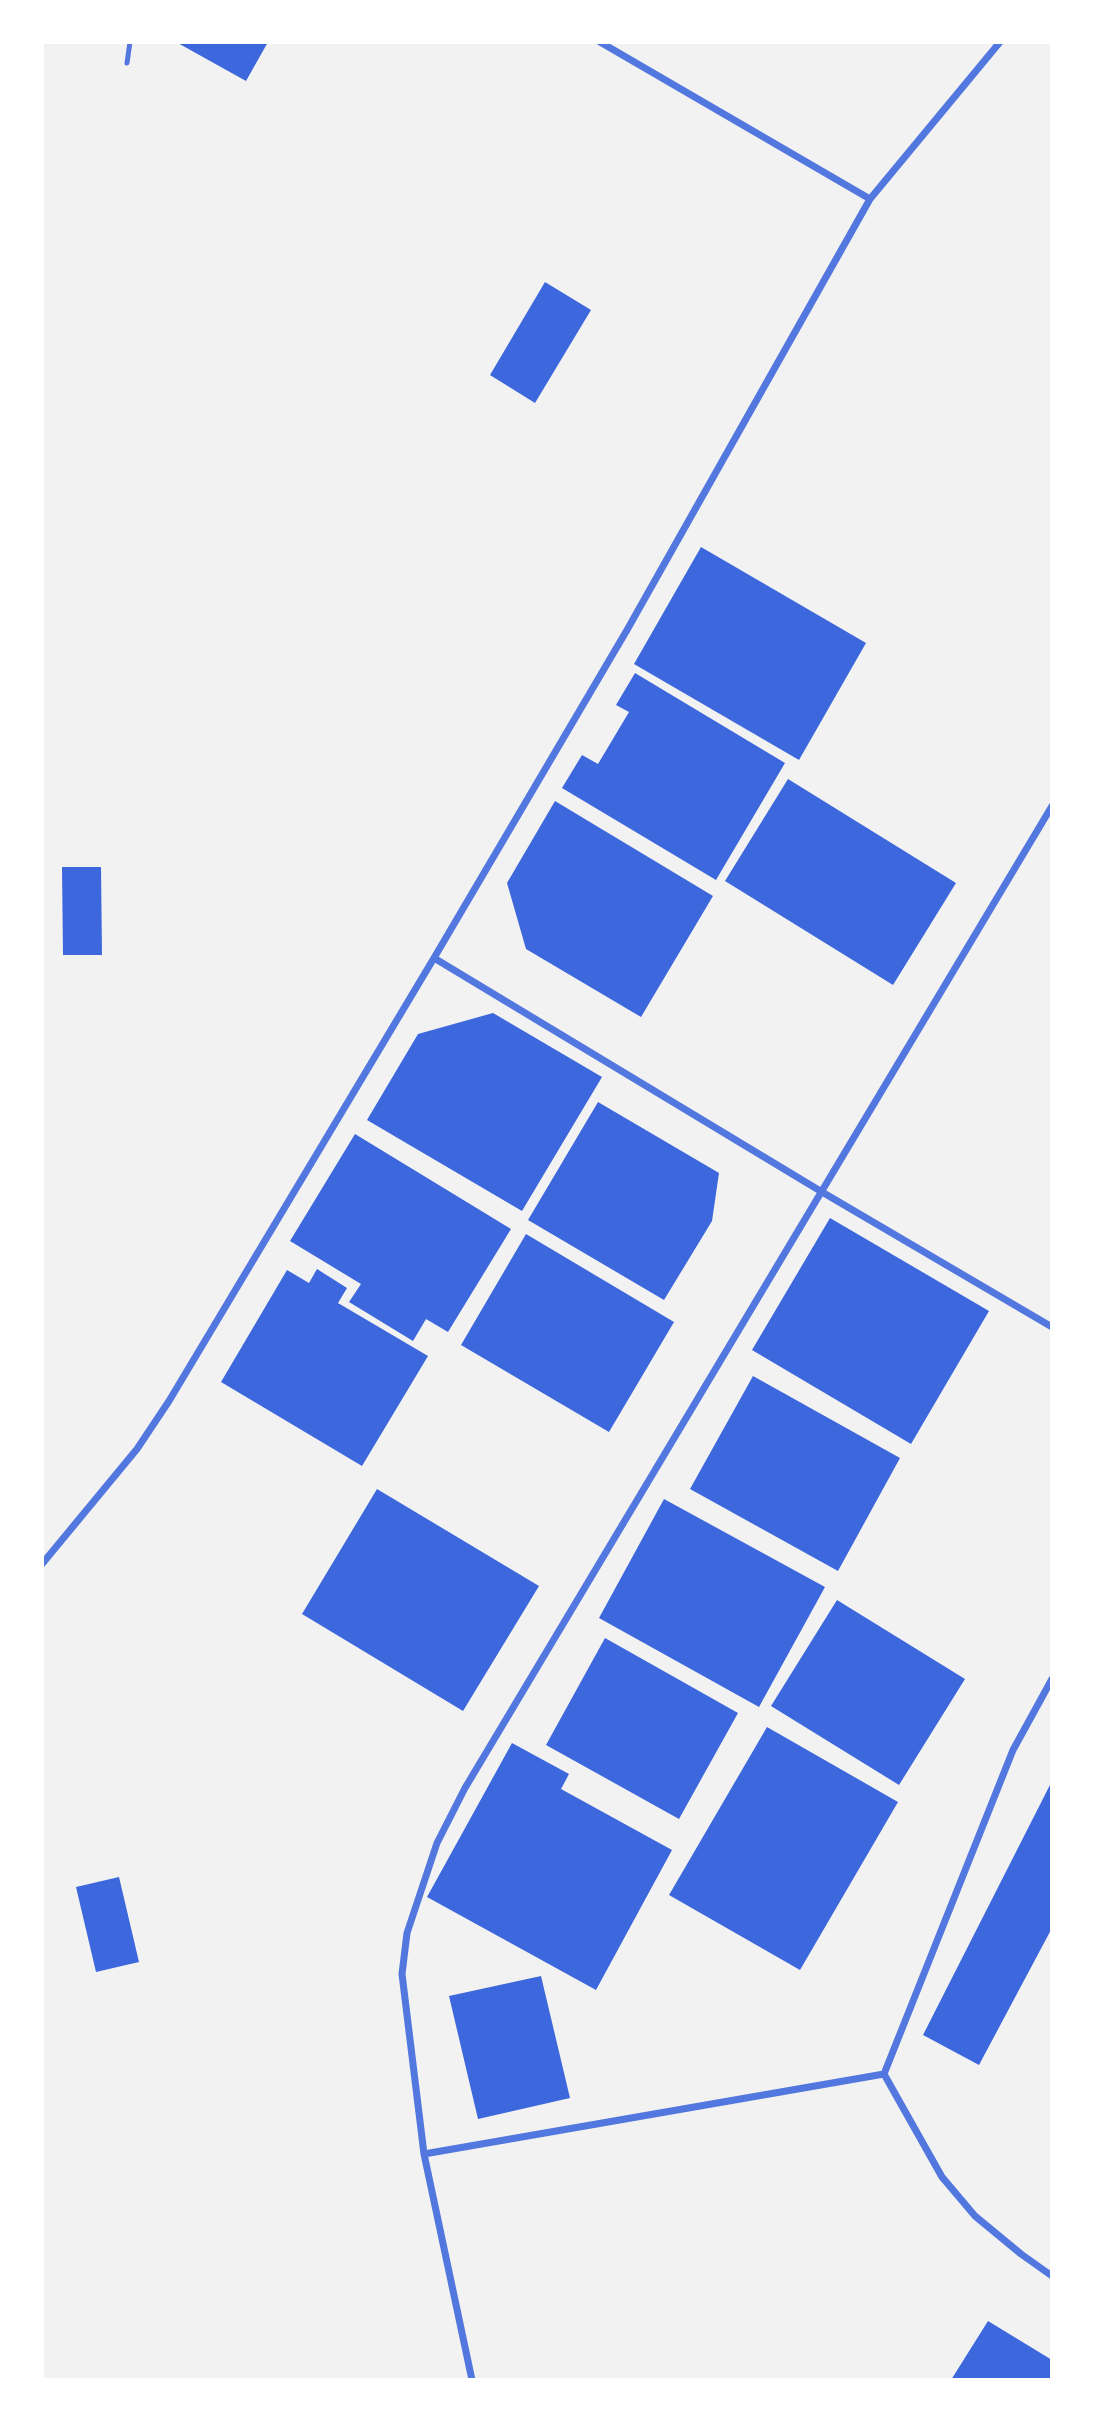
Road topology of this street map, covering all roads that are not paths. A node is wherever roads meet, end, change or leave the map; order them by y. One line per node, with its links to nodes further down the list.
1 (130, 42): 4 (lane)
2 (600, 42): 5 (street)
3 (1000, 42): 5 (street)
4 (127, 62)
5 (870, 199): 7 (street)
6 (1052, 806): 8 (street)
7 (434, 958): 8 (street); 10 (street)
8 (822, 1192): 9 (street); 13 (street)
9 (1052, 1327)
10 (42, 1564)
11 (1052, 1679): 12 (street)
12 (884, 2074): 13 (street); 14 (street)
13 (424, 2154): 15 (street)
14 (1052, 2276)
15 (472, 2380)

